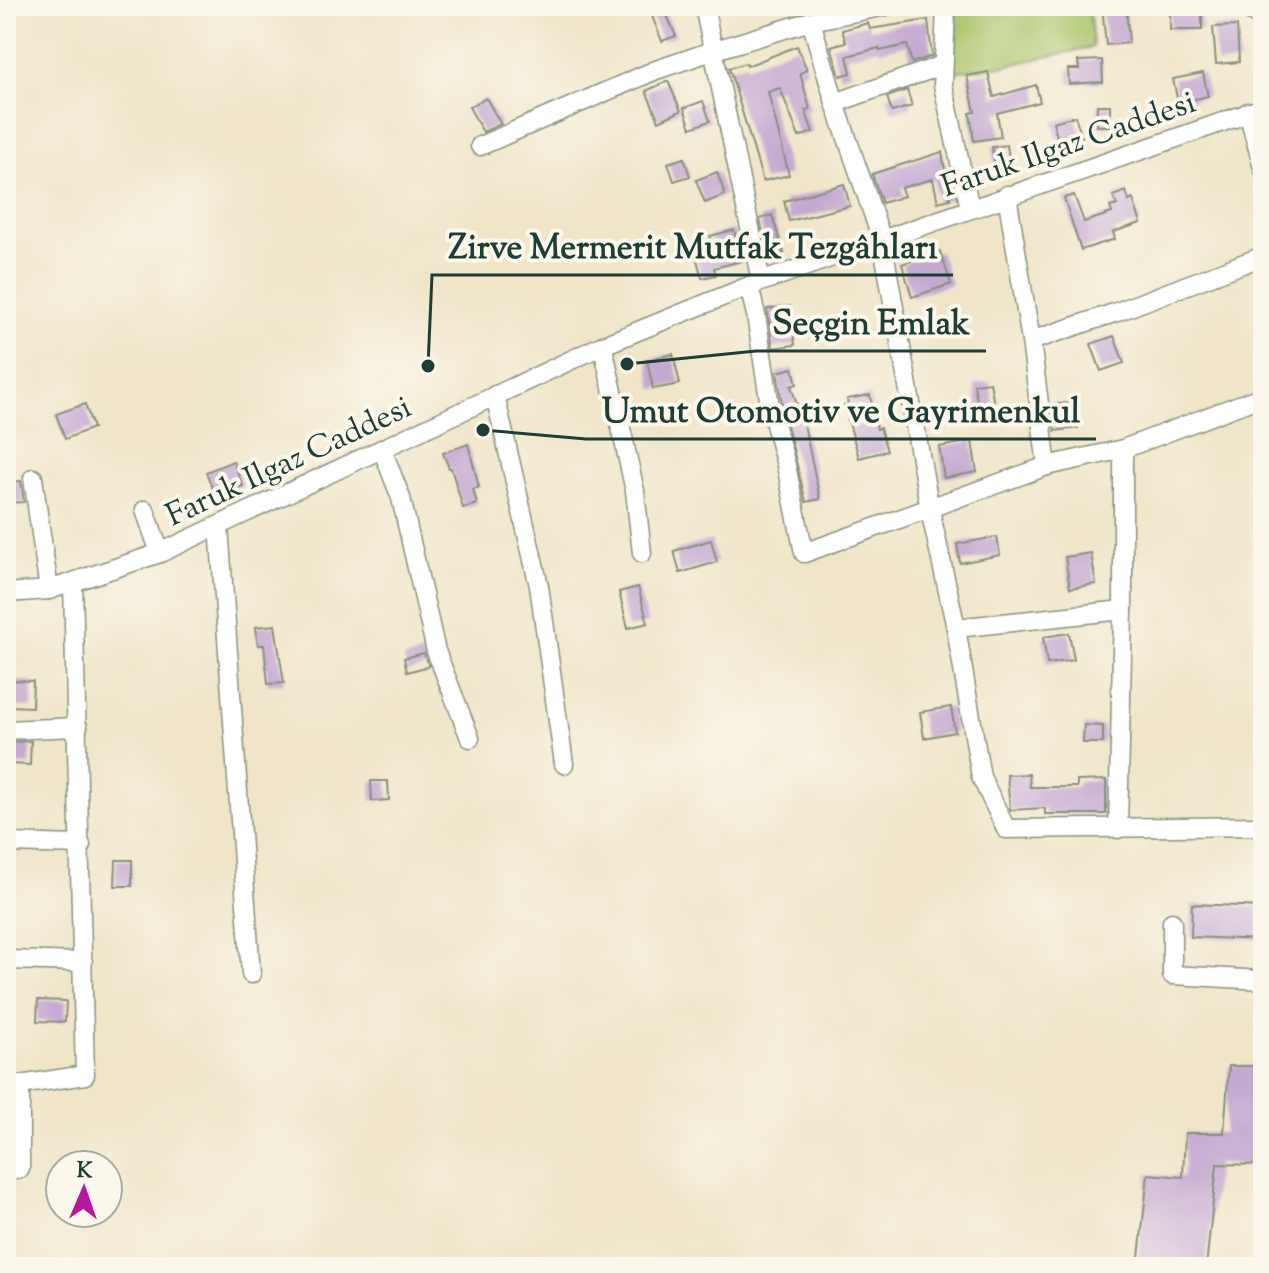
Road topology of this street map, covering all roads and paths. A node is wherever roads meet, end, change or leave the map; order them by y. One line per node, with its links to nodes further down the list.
1 (704, 6): 7 (street)
2 (886, 6): 6 (street)
3 (946, 6): 8 (street)
4 (1242, 6): 5 (street)
5 (1263, 19)
6 (811, 21): 7 (street); 9 (street)
7 (712, 51): 11 (street); 17 (street)
8 (943, 65): 9 (street); 14 (street)
9 (835, 103): 15 (street)
10 (1256, 110): 12 (street); 13 (street, Faruk Ilgaz Caddesi)
11 (480, 146)
12 (1263, 168)
13 (1007, 195): 14 (street, Faruk Ilgaz Caddesi); 18 (street)
14 (970, 208): 15 (street, Faruk Ilgaz Caddesi)
15 (882, 240): 17 (street, Faruk Ilgaz Caddesi); 27 (street)
16 (1263, 256): 18 (street)
17 (755, 284): 19 (street, Faruk Ilgaz Caddesi); 27 (street)
18 (1031, 341): 24 (street)
19 (601, 346): 20 (street, Faruk Ilgaz Caddesi); 30 (street)
20 (495, 395): 22 (street, Faruk Ilgaz Caddesi); 39 (street)
21 (1263, 396): 23 (street)
22 (382, 449): 28 (street, Faruk Ilgaz Caddesi); 38 (street)
23 (1123, 449): 24 (street); 34 (street)
24 (1047, 466): 27 (street)
25 (33, 478): 32 (street)
26 (145, 510): 29 (street)
27 (930, 510): 35 (street)
28 (219, 526): 29 (street, Faruk Ilgaz Caddesi); 47 (street)
29 (160, 553): 31 (street, Faruk Ilgaz Caddesi)
30 (642, 553)
31 (73, 583): 32 (street, Faruk Ilgaz Caddesi); 36 (street)
32 (49, 590): 33 (street, Faruk Ilgaz Caddesi)
33 (6, 593)
34 (1123, 610): 35 (street); 41 (street)
35 (956, 628): 41 (street)
36 (78, 727): 37 (street); 43 (street)
37 (6, 730)
38 (470, 738)
39 (564, 764)
40 (1263, 826): 41 (street)
41 (1118, 829)
42 (6, 843): 43 (street)
43 (81, 845): 46 (street)
44 (1172, 922): 48 (street)
45 (6, 960): 46 (street)
46 (83, 962): 49 (street)
47 (251, 974)
48 (1263, 980)
49 (13, 1085): 50 (street)
50 (6, 1171)

